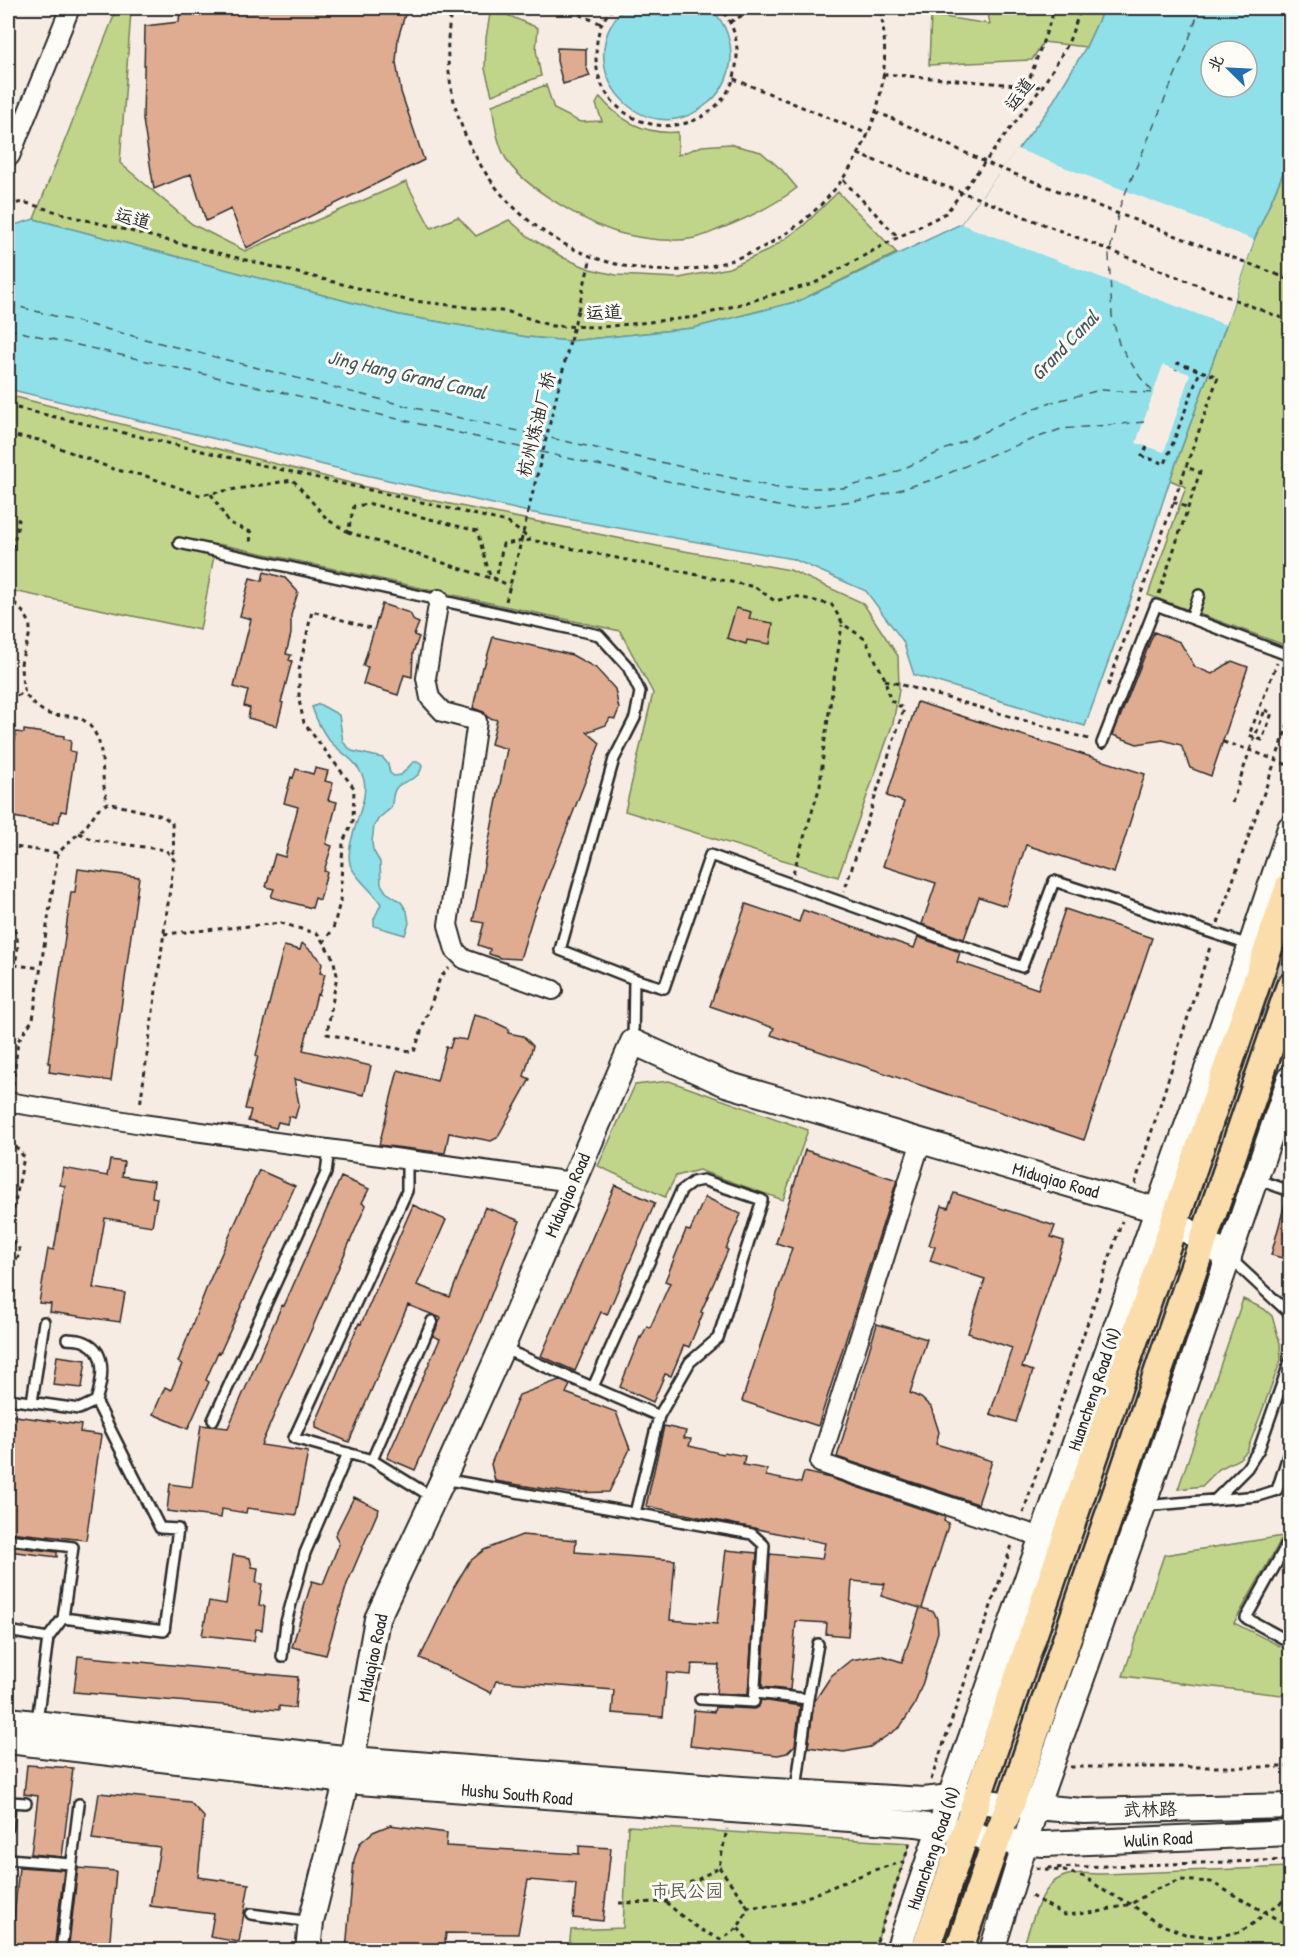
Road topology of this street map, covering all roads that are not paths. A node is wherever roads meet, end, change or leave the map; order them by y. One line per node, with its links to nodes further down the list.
1 (70, 8): 2 (street)
2 (10, 156)
3 (179, 543): 5 (lane)
4 (1199, 595): 6 (lane)
5 (439, 599): 12 (lane); 14 (street)
6 (1191, 618): 7 (lane); 8 (lane)
7 (1286, 655)
8 (1102, 743)
9 (1290, 828): 11 (main road, Huancheng Road (N))
10 (1290, 885): 24 (main road, Huancheng Road (N))
11 (1251, 945): 12 (lane); 24 (main road, Huancheng Road (N))
12 (634, 979): 15 (lane)
13 (1290, 987): 25 (main road)
14 (553, 990)
15 (633, 1042): 18 (main road, Miduqiao Road); 22 (main road, Miduqiao Road)
16 (1290, 1078): 21 (main road)
17 (9, 1102): 19 (street)
18 (921, 1141): 24 (main road, Miduqiao Road); 46 (street)
19 (328, 1149): 20 (street); 38 (lane)
20 (407, 1160): 22 (street); 40 (lane)
21 (1256, 1179): 23 (lane); 26 (main road)
22 (573, 1182): 31 (main road, Miduqiao Road)
23 (1290, 1191)
24 (1166, 1216): 25 (main road, Miduqiao Road); 46 (main road, Huancheng Road (N)); 64 (main road, Huancheng Road (N))
25 (1203, 1240): 26 (main road, Miduqiao Road); 67 (main road)
26 (1229, 1258): 27 (lane); 44 (main road)
27 (1290, 1315)
28 (432, 1321): 41 (lane)
29 (44, 1322): 36 (lane)
30 (67, 1339): 35 (lane)
31 (502, 1348): 33 (lane); 42 (main road, Miduqiao Road)
32 (1290, 1361): 43 (lane)
33 (593, 1387): 37 (lane); 37 (lane)
34 (8, 1399): 36 (lane)
35 (96, 1401): 36 (lane); 49 (lane)
36 (32, 1402)
37 (659, 1416): 45 (lane)
38 (213, 1420)
39 (1290, 1449): 43 (lane)
40 (348, 1454): 41 (lane); 54 (lane)
41 (372, 1460): 42 (lane)
42 (439, 1488): 45 (lane); 61 (main road, Miduqiao Road)
43 (1215, 1500): 44 (lane)
44 (1143, 1506): 67 (main road)
45 (635, 1513): 55 (lane)
46 (1041, 1536): 63 (main road, Huancheng Road (N))
47 (8, 1539): 49 (lane)
48 (1290, 1539): 52 (lane)
49 (63, 1618): 51 (lane)
50 (8, 1631): 51 (lane)
51 (48, 1638): 59 (lane)
52 (1290, 1642)
53 (818, 1644): 57 (lane)
54 (282, 1657)
55 (755, 1693): 56 (lane); 57 (lane)
56 (700, 1699)
57 (808, 1699): 62 (lane)
58 (8, 1720): 59 (main road, Hushu South Road)
59 (37, 1723): 61 (main road, Hushu South Road)
60 (8, 1741): 61 (main road, Hushu South Road)
61 (349, 1770): 62 (main road, Hushu South Road); 69 (main road, Hushu South Road); 78 (main road, Miduqiao Road)
62 (795, 1792): 63 (main road, Hushu South Road)
63 (950, 1797): 64 (main road, Hushu South Road); 69 (main road, Huancheng Road (N))
64 (976, 1800): 67 (main road, Hushu South Road); 71 (main road, Huancheng Road (N))
65 (26, 1803): 70 (lane)
66 (79, 1804): 76 (lane)
67 (1023, 1806): 68 (main road, 武林路); 73 (main road); 74 (main road)
68 (1290, 1806)
69 (928, 1826): 71 (main road, Hushu South Road); 81 (main road, Huancheng Road (N))
70 (8, 1828)
71 (966, 1832): 73 (main road, Hushu South Road); 82 (main road, Huancheng Road (N))
72 (1290, 1833): 74 (main road, Wulin Road)
73 (996, 1840): 74 (main road, Hushu South Road); 83 (main road)
74 (1026, 1842): 84 (main road)
75 (8, 1859): 76 (lane)
76 (71, 1864): 79 (lane)
77 (251, 1914): 78 (lane)
78 (311, 1922): 80 (main road, Miduqiao Road)
79 (62, 1943)
80 (308, 1950)
81 (898, 1950)
82 (926, 1950)
83 (959, 1950)
84 (992, 1950)

